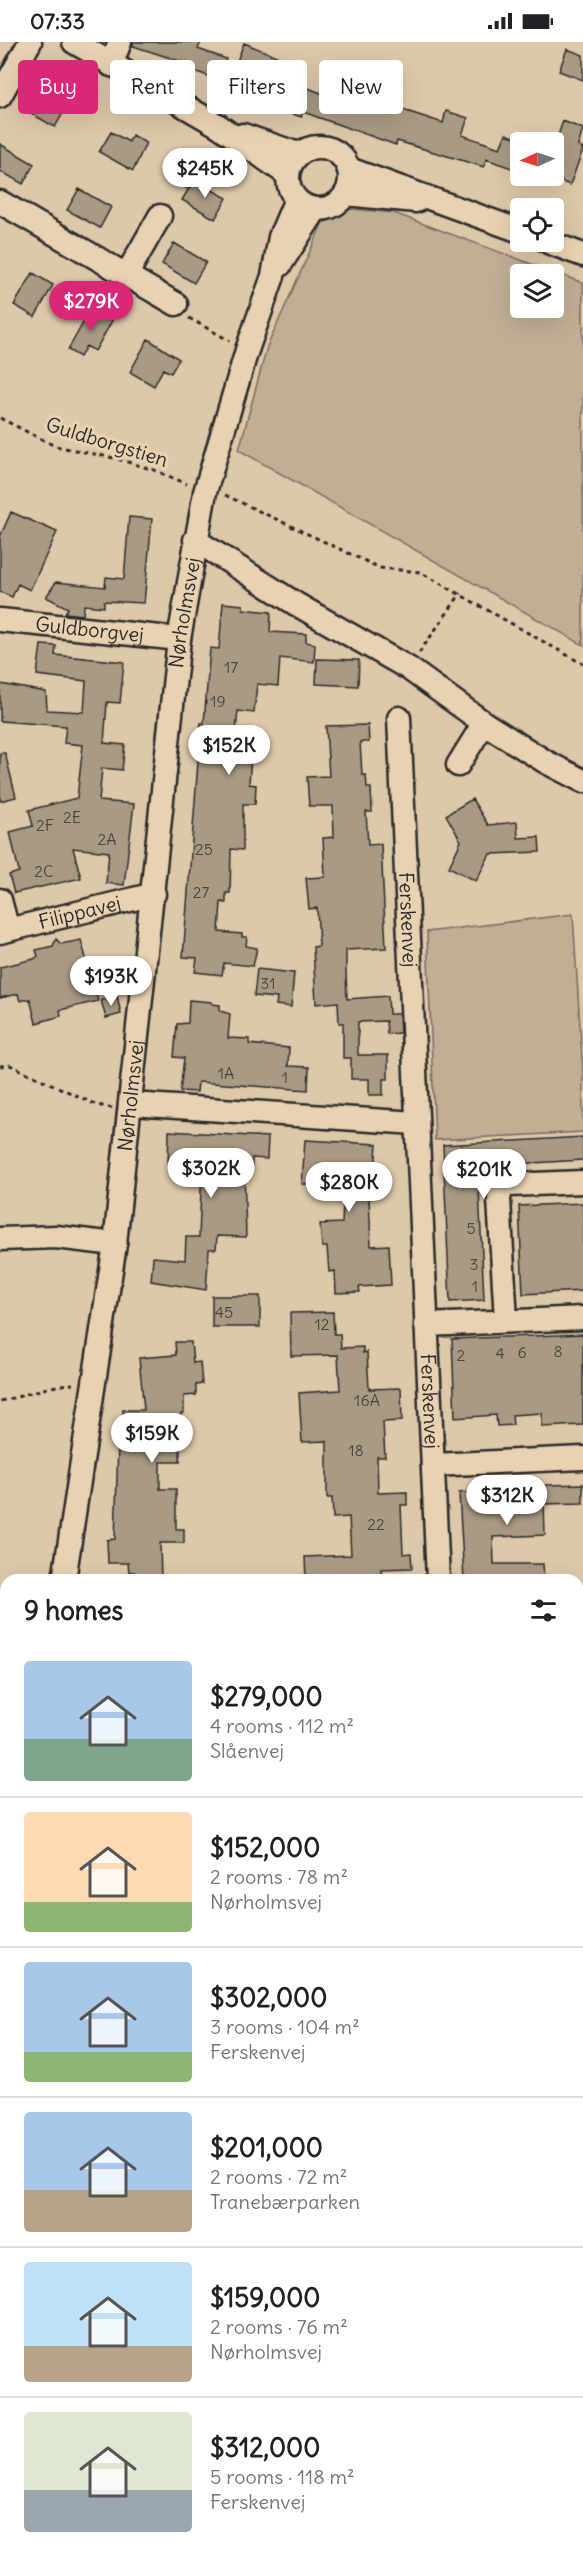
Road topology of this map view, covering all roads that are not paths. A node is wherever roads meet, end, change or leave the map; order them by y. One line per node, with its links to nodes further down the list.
1 (30, 42): 6 (street)
2 (74, 42): 5 (street)
3 (120, 42): 4 (street)
4 (113, 60)
5 (110, 64)
6 (0, 96)
7 (195, 112): 8 (street)
8 (219, 126): 9 (street); 11 (street)
9 (298, 154): 10 (street); 11 (street)
10 (349, 169): 12 (street); 15 (street)
11 (288, 175): 14 (street)
12 (346, 194): 14 (street); 15 (street)
13 (0, 202): 20 (street)
14 (306, 204): 22 (street, Nørholmsvej)
15 (451, 205): 17 (street)
16 (160, 216): 20 (street)
17 (510, 227)
18 (564, 248): 19 (street)
19 (583, 255)
20 (127, 274): 21 (street)
21 (176, 304)
22 (195, 540): 24 (street, Nørholmsvej); 26 (street, Nørholmsvej)
23 (0, 620): 24 (street, Guldborgvej)
24 (179, 639): 29 (street, Nørholmsvej)
25 (399, 718): 33 (street, Ferskenvej)
26 (484, 723): 27 (street); 28 (street, Nørholmsvej)
27 (458, 765)
28 (583, 781)
29 (154, 894): 31 (street, Filippavej); 32 (street, Nørholmsvej)
30 (0, 900): 31 (street, Filippavej)
31 (4, 931)
32 (131, 1104): 33 (street); 36 (street, Nørholmsvej)
33 (416, 1123): 39 (street, Ferskenvej)
34 (583, 1182): 38 (street)
35 (0, 1239): 36 (street)
36 (115, 1244): 42 (street, Nørholmsvej)
37 (583, 1318): 38 (street)
38 (506, 1321): 39 (street)
39 (426, 1325): 41 (street, Ferskenvej)
40 (583, 1458): 41 (street, Ferskenvej)
41 (433, 1465): 43 (street, Ferskenvej)
42 (65, 1574)
43 (438, 1574)

